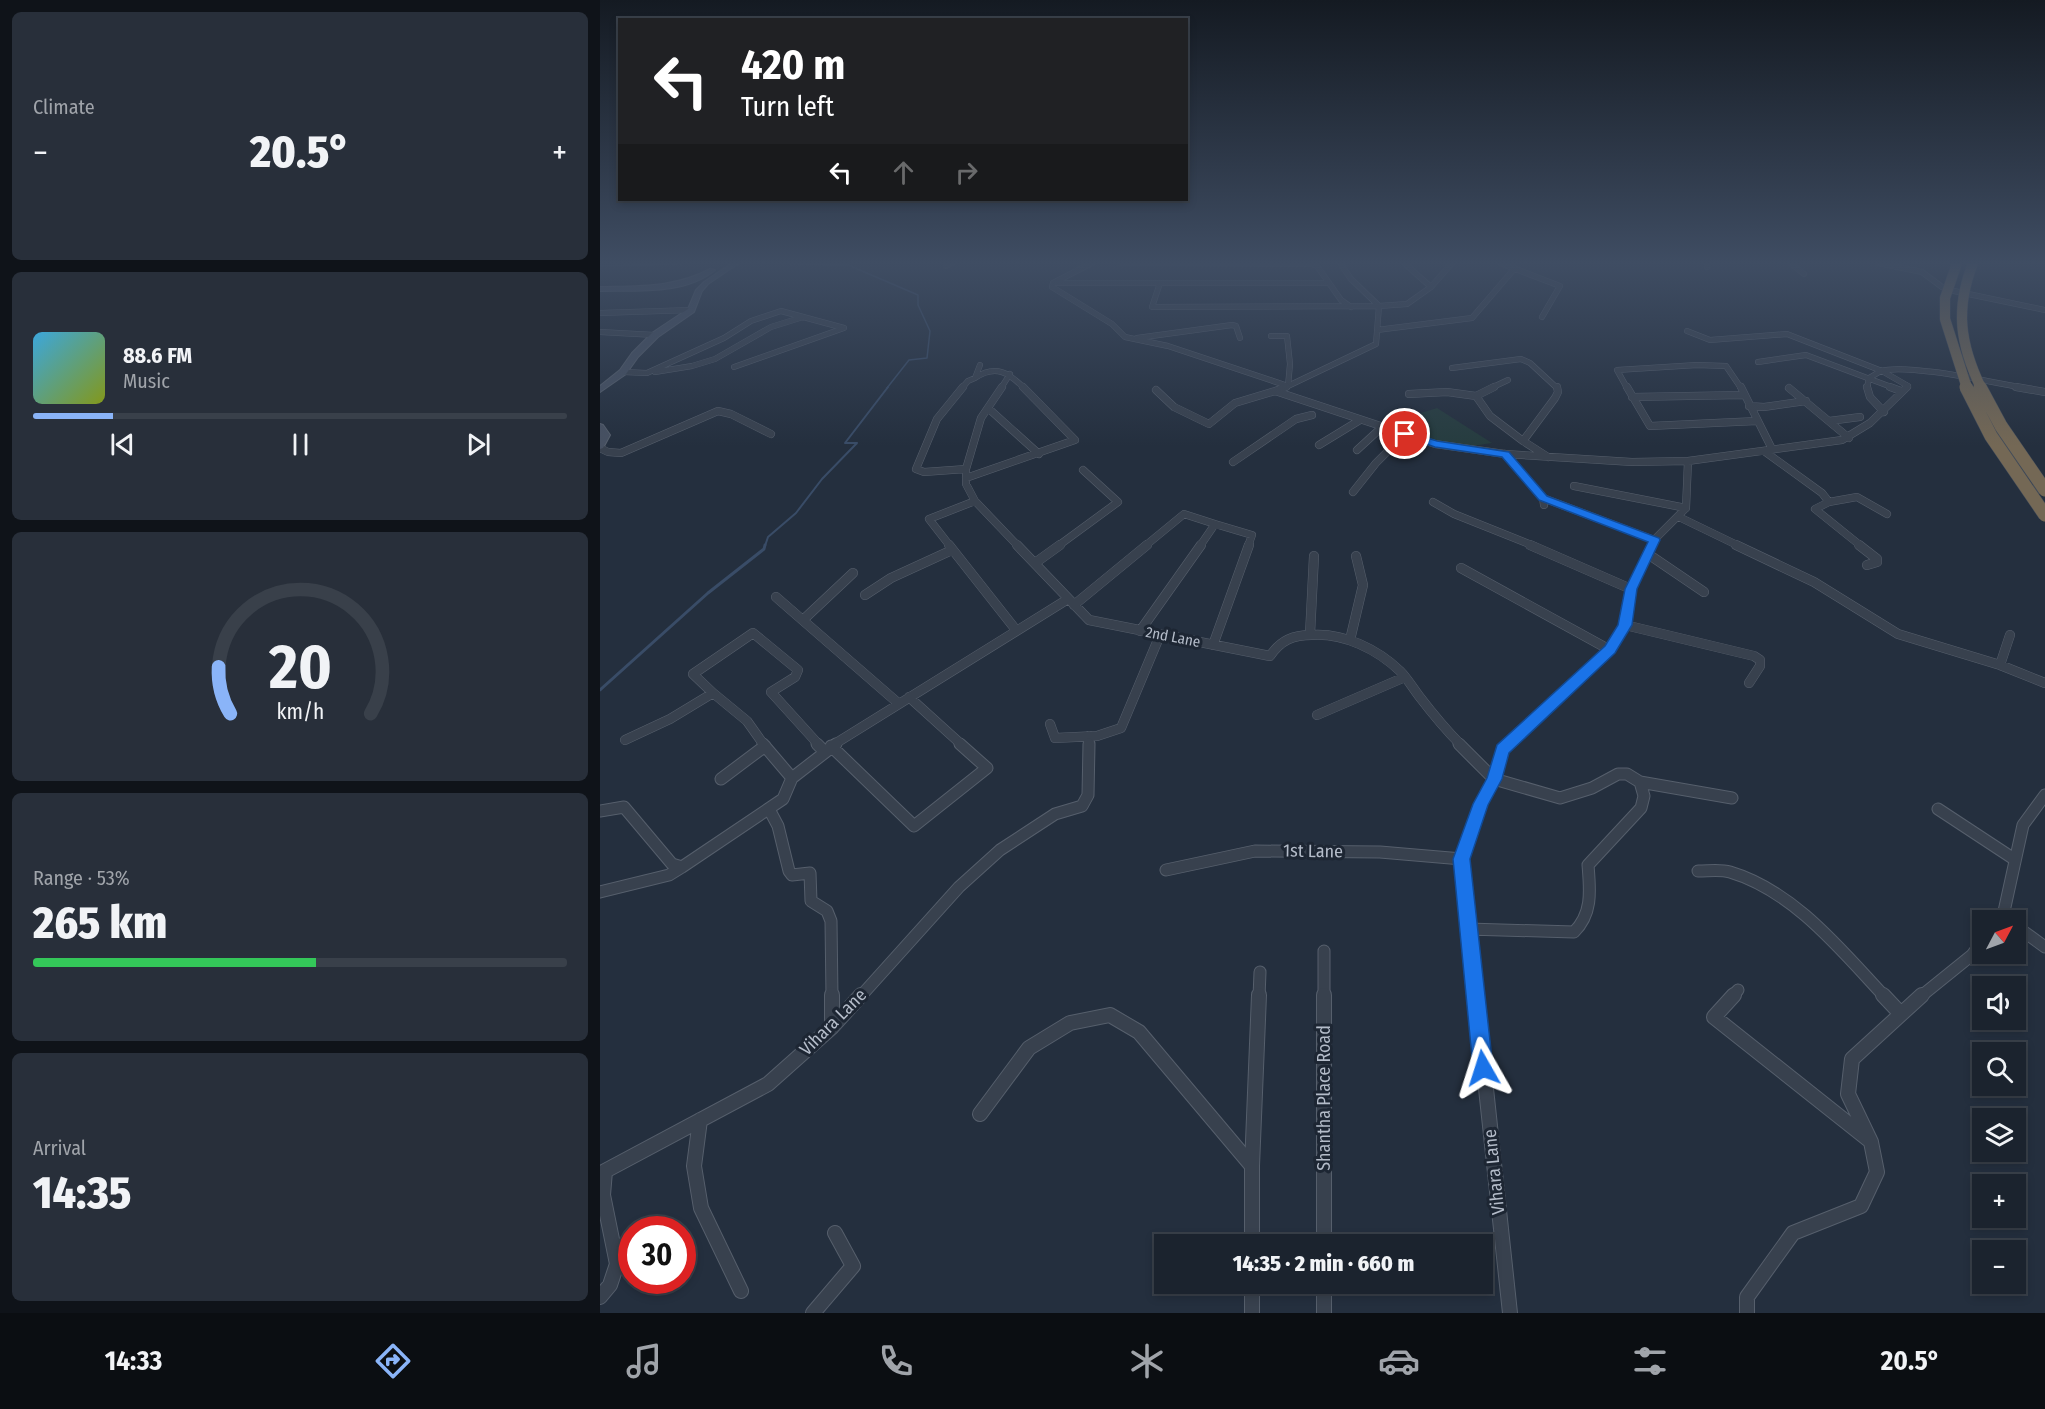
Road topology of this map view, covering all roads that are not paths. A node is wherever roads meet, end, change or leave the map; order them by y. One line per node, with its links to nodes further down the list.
1 (670, 324): 13 (street)
2 (748, 324): 23 (street)
3 (780, 324): 23 (street)
4 (830, 324): 19 (street)
5 (1112, 324): 15 (street)
6 (1377, 324): 10 (street)
7 (1422, 324): 10 (street)
8 (1947, 324): 75 (highway, bridge)
9 (1963, 324): 68 (highway, bridge)
10 (1377, 330): 28 (street)
11 (1687, 331): 21 (street)
12 (600, 332): 13 (street)
13 (655, 335): 22 (street)
14 (1271, 336): 28 (street)
15 (1137, 338): 16 (street); 28 (street)
16 (1240, 338)
17 (1758, 362): 26 (street)
18 (980, 365): 25 (street)
19 (734, 367)
20 (1452, 368): 55 (street)
21 (1882, 371): 26 (street); 33 (street); 34 (street)
22 (623, 372): 23 (street); 30 (street)
23 (646, 373)
24 (1010, 375): 25 (street); 42 (street); 60 (street)
25 (975, 378): 66 (street)
26 (1869, 378): 33 (street); 43 (street)
27 (1508, 380): 37 (street)
28 (1288, 386): 32 (street)
29 (1789, 388): 39 (street)
30 (600, 390)
31 (1156, 390): 32 (street)
32 (1275, 391): 41 (street)
33 (1901, 391): 43 (street)
34 (2045, 392)
35 (1409, 394): 37 (street)
36 (1743, 395): 38 (street); 38 (street); 40 (street)
37 (1476, 396): 55 (street)
38 (1632, 397): 47 (street)
39 (1806, 401): 40 (street); 48 (street)
40 (1749, 406): 47 (street)
41 (1323, 407): 44 (street); 46 (street)
42 (988, 408): 60 (street); 66 (street)
43 (1884, 412): 54 (street)
44 (1312, 415): 51 (street); 64 (street)
45 (1860, 417): 48 (street)
46 (1360, 420): 50 (street); 56 (street)
47 (1757, 421): 59 (street)
48 (1829, 421): 54 (street)
49 (600, 427): 57 (street)
50 (1383, 427): 53 (street); 58 (street)
51 (1289, 430)
52 (771, 434): 57 (street)
53 (1405, 434): 61 (street); 69 (street)
54 (1849, 438): 59 (street)
55 (1523, 441): 62 (street)
56 (1319, 445)
57 (600, 447)
58 (1357, 450)
59 (1768, 450): 63 (street); 72 (street)
60 (1039, 454): 66 (street)
61 (1505, 454): 62 (street); 77 (street)
62 (1548, 457): 63 (street)
63 (1688, 461): 73 (street)
64 (1233, 462)
65 (1083, 470): 82 (street)
66 (966, 473): 70 (street, 2nd Lane)
67 (1574, 486): 73 (street)
68 (2045, 490)
69 (1353, 492)
70 (975, 501): 78 (street); 82 (street, 2nd Lane)
71 (1433, 502): 86 (street)
72 (1829, 502): 74 (street); 83 (street)
73 (1682, 513): 77 (street, Vihara Lane); 101 (street)
74 (1887, 514)
75 (2045, 515)
76 (1215, 524): 90 (street); 94 (street); 99 (street)
77 (1654, 540): 79 (street, Vihara Lane)
78 (952, 550): 88 (street); 93 (street)
79 (1647, 554): 86 (street, Vihara Lane); 87 (street)
80 (1314, 556): 95 (street)
81 (1356, 556): 98 (street)
82 (1035, 563): 90 (street, 2nd Lane)
83 (1867, 565)
84 (1461, 568): 100 (street)
85 (853, 573): 91 (street)
86 (1631, 589): 92 (street, Vihara Lane)
87 (1704, 592)
88 (865, 595)
89 (776, 597): 91 (street)
90 (1071, 602): 93 (street); 94 (street, 2nd Lane)
91 (804, 619): 107 (street)
92 (1625, 625): 100 (street, Vihara Lane); 103 (street)
93 (1016, 630): 106 (street)
94 (1140, 631): 96 (street, 2nd Lane)
95 (1310, 634): 98 (street, 2nd Lane); 99 (street, 2nd Lane)
96 (1160, 635): 99 (street, 2nd Lane); 110 (street)
97 (2010, 635): 101 (street)
98 (1350, 640): 102 (street, 2nd Lane)
99 (1213, 645)
100 (1610, 650): 116 (street, Vihara Lane)
101 (2000, 665): 104 (street)
102 (1405, 677): 108 (street); 116 (street, 2nd Lane)
103 (1749, 682)
104 (2045, 683)
105 (713, 693): 111 (street); 112 (street); 113 (street)
106 (909, 697): 107 (street); 113 (street)
107 (898, 703): 113 (street)
108 (1317, 714)
109 (1050, 724): 110 (street)
110 (1089, 736): 138 (street, Vihara Lane)
111 (625, 740)
112 (765, 747): 114 (street); 115 (street)
113 (827, 749): 114 (street)
114 (792, 778): 120 (street)
115 (721, 779)
116 (1494, 779): 117 (street); 123 (street, Vihara Lane)
117 (1640, 782): 119 (street); 130 (street)
118 (2045, 795): 124 (street)
119 (1732, 798)
120 (769, 809): 125 (street); 138 (street)
121 (1938, 809): 124 (street)
122 (600, 811): 125 (street)
123 (1462, 859): 126 (street, 1st Lane); 130 (street, Vihara Lane)
124 (2014, 859): 129 (street)
125 (682, 867): 128 (street)
126 (1166, 870)
127 (1698, 871): 137 (street)
128 (600, 892)
129 (2006, 910)
130 (1468, 929): 154 (street, Vihara Lane)
131 (2026, 933): 132 (street)
132 (2045, 947)
133 (1324, 951): 146 (street, Shantha Place Road)
134 (1972, 954): 137 (street)
135 (1260, 972): 142 (street)
136 (1738, 990): 141 (street)
137 (1900, 1013): 141 (street)
138 (832, 1027): 140 (street, Vihara Lane)
139 (980, 1114): 142 (street)
140 (700, 1120): 143 (street, Vihara Lane); 147 (street)
141 (1871, 1142): 155 (street)
142 (1252, 1166): 145 (street)
143 (603, 1173): 150 (street, Vihara Lane)
144 (835, 1233): 151 (street)
145 (1252, 1234)
146 (1324, 1234)
147 (741, 1291)
148 (1252, 1294): 152 (street)
149 (1324, 1294): 153 (street)
150 (600, 1297)
151 (813, 1313)
152 (1252, 1313)
153 (1324, 1313)
154 (1510, 1313)
155 (1747, 1313)

